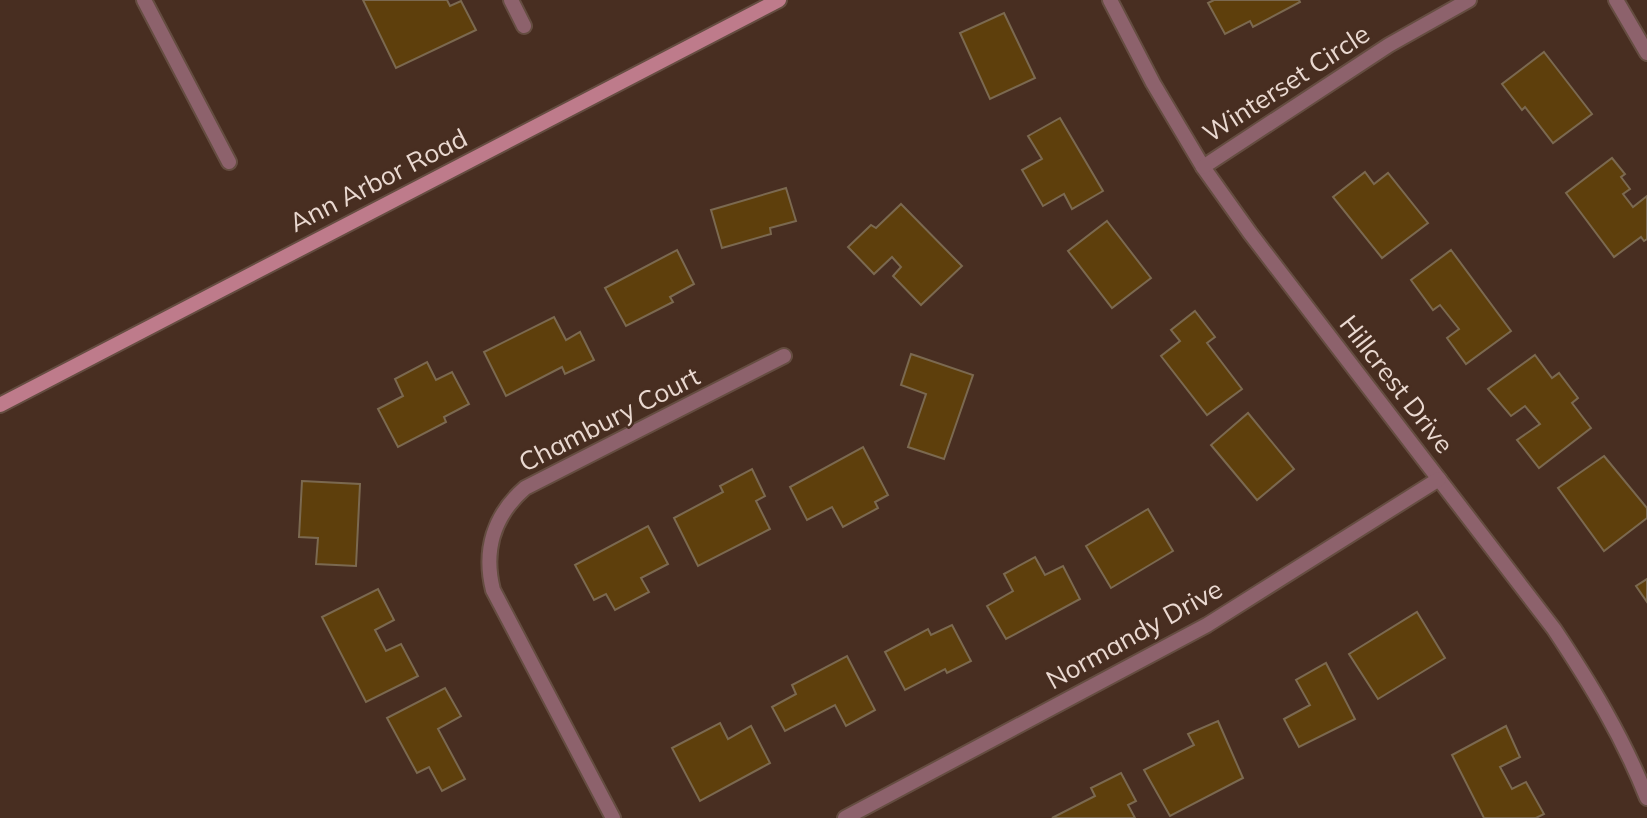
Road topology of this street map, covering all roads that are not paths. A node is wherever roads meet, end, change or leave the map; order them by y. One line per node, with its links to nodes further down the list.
1 (144, 0): 9 (street)
2 (511, 0): 7 (street)
3 (779, 0): 12 (main road, Ann Arbor Road)
4 (1110, 0): 10 (street, Hillcrest Drive)
5 (1469, 0): 10 (street, Winterset Circle)
6 (1616, 0): 8 (street)
7 (524, 26)
8 (1647, 53)
9 (229, 162)
10 (1203, 167): 13 (street, Hillcrest Drive)
11 (784, 356): 15 (street, Chambury Court)
12 (0, 405)
13 (1439, 479): 14 (street, Hillcrest Drive); 16 (street, Normandy Drive)
14 (1647, 798)
15 (613, 818)
16 (845, 818)

